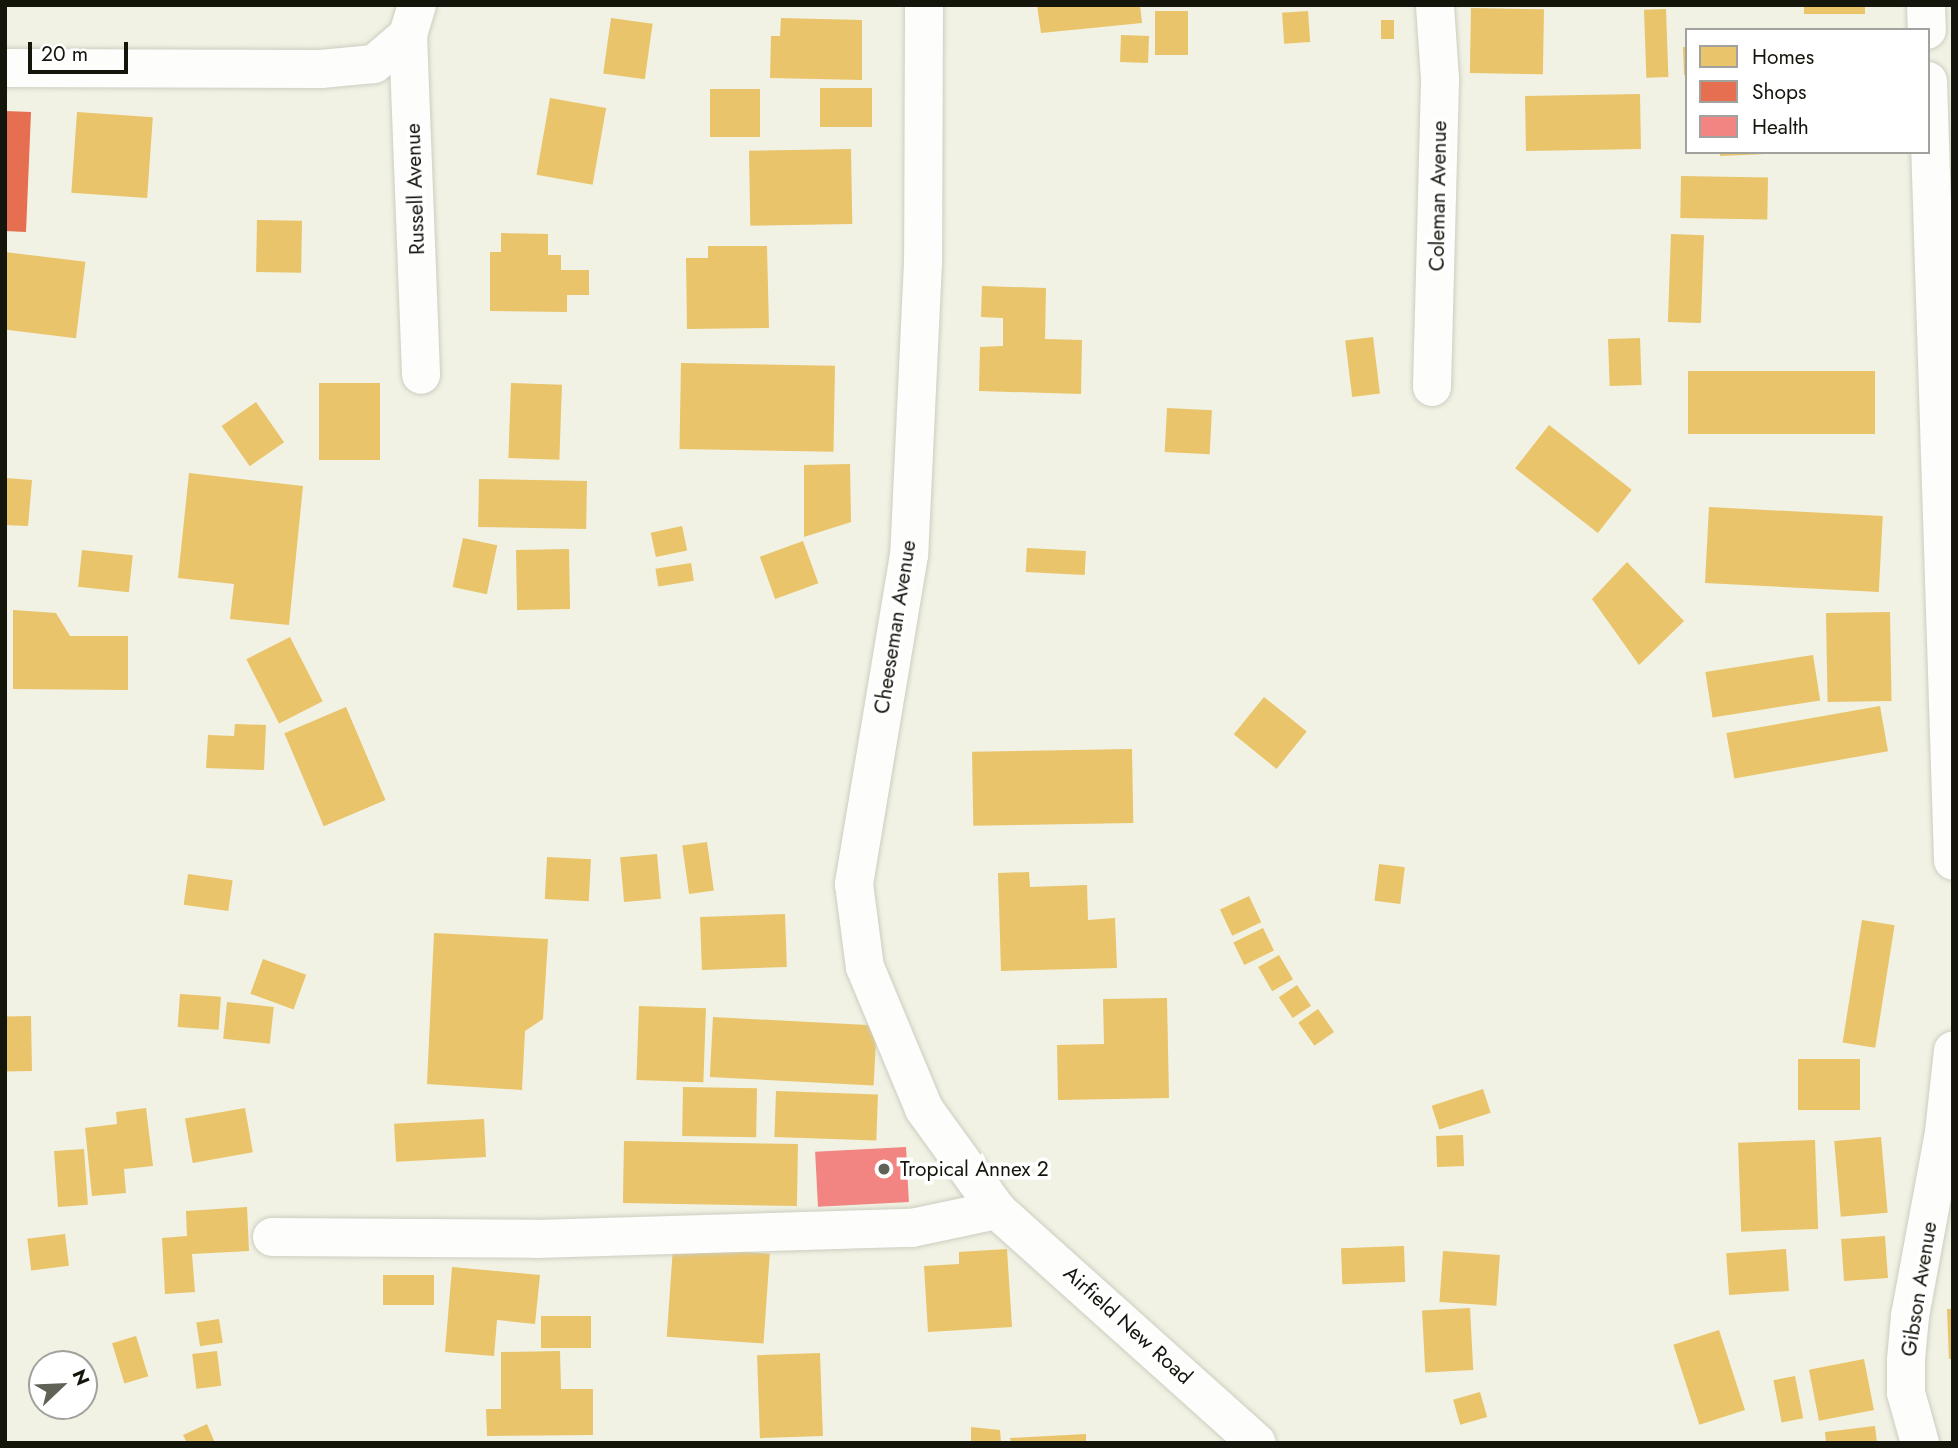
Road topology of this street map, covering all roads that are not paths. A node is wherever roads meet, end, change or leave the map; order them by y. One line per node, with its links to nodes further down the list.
1 (924, 5): 12 (street, Cheeseman Avenue)
2 (1435, 5): 9 (street, Coleman Avenue)
3 (1926, 5): 5 (street)
4 (413, 20): 6 (street); 8 (street, Russell Avenue)
5 (1927, 28)
6 (5, 68)
7 (1930, 143): 10 (street)
8 (421, 375)
9 (1432, 387)
10 (1953, 861)
11 (1953, 1050): 15 (street, Gibson Avenue)
12 (997, 1210): 13 (street); 14 (street, Airfield New Road)
13 (272, 1237)
14 (1257, 1443)
15 (1920, 1443)

